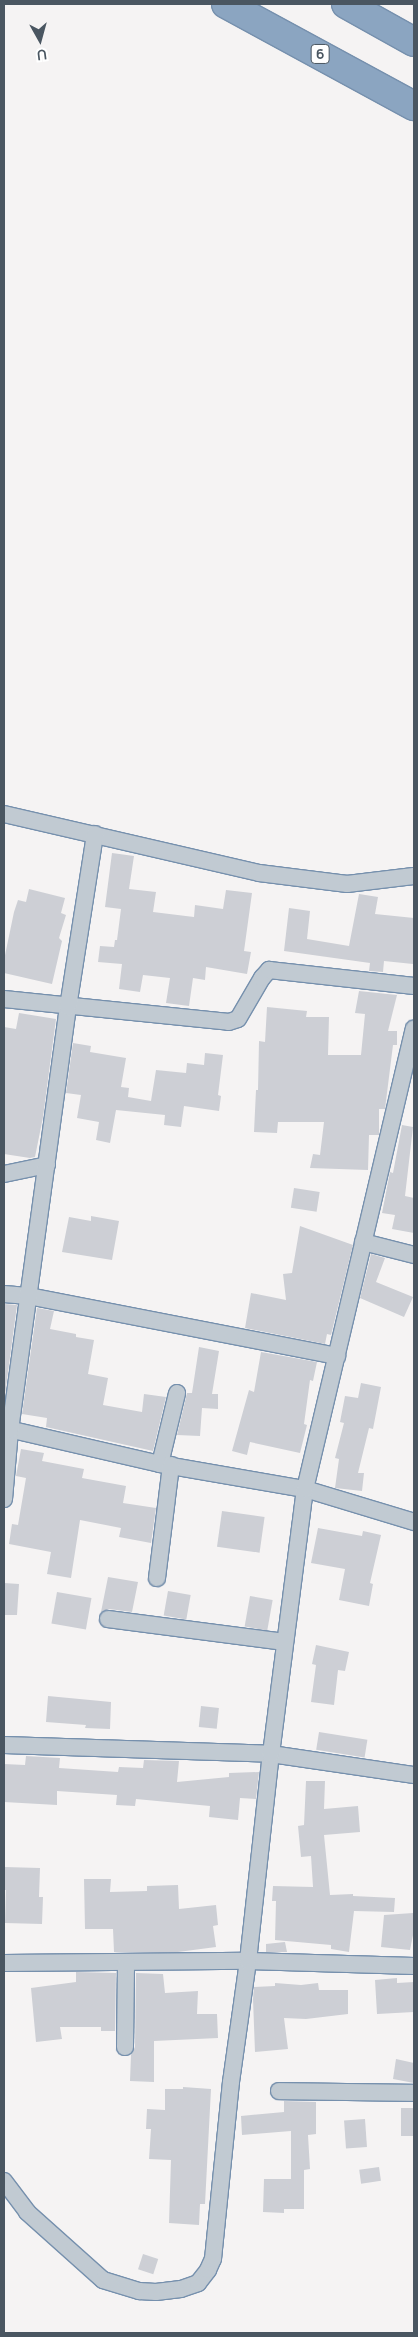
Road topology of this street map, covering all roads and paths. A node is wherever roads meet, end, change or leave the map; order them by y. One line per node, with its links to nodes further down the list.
1 (226, 4): 4 (highway, 6)
2 (346, 4): 3 (highway)
3 (414, 42)
4 (414, 106)
5 (4, 814): 6 (street)
6 (95, 834): 7 (street); 10 (street)
7 (414, 876)
8 (414, 986): 10 (street)
9 (4, 999): 10 (street)
10 (68, 1007): 12 (street)
11 (414, 1029): 14 (street)
12 (47, 1165): 13 (street); 17 (street)
13 (4, 1174)
14 (363, 1242): 15 (street); 18 (street)
15 (414, 1255)
16 (4, 1294): 17 (street)
17 (28, 1296): 18 (street); 20 (street)
18 (337, 1356): 22 (street)
19 (177, 1393): 21 (street)
20 (7, 1429): 21 (street); 23 (street)
21 (165, 1465): 22 (street); 25 (street)
22 (306, 1489): 24 (street); 27 (street)
23 (4, 1499)
24 (414, 1522)
25 (157, 1578)
26 (108, 1619): 27 (street)
27 (286, 1642): 29 (street)
28 (4, 1745): 29 (street)
29 (271, 1754): 30 (street); 31 (street)
30 (414, 1775)
31 (248, 1961): 32 (street); 34 (street); 38 (street)
32 (126, 1962): 33 (street); 35 (street)
33 (4, 1963)
34 (414, 1966)
35 (125, 2047)
36 (279, 2091): 37 (street)
37 (414, 2093)
38 (4, 2181)

